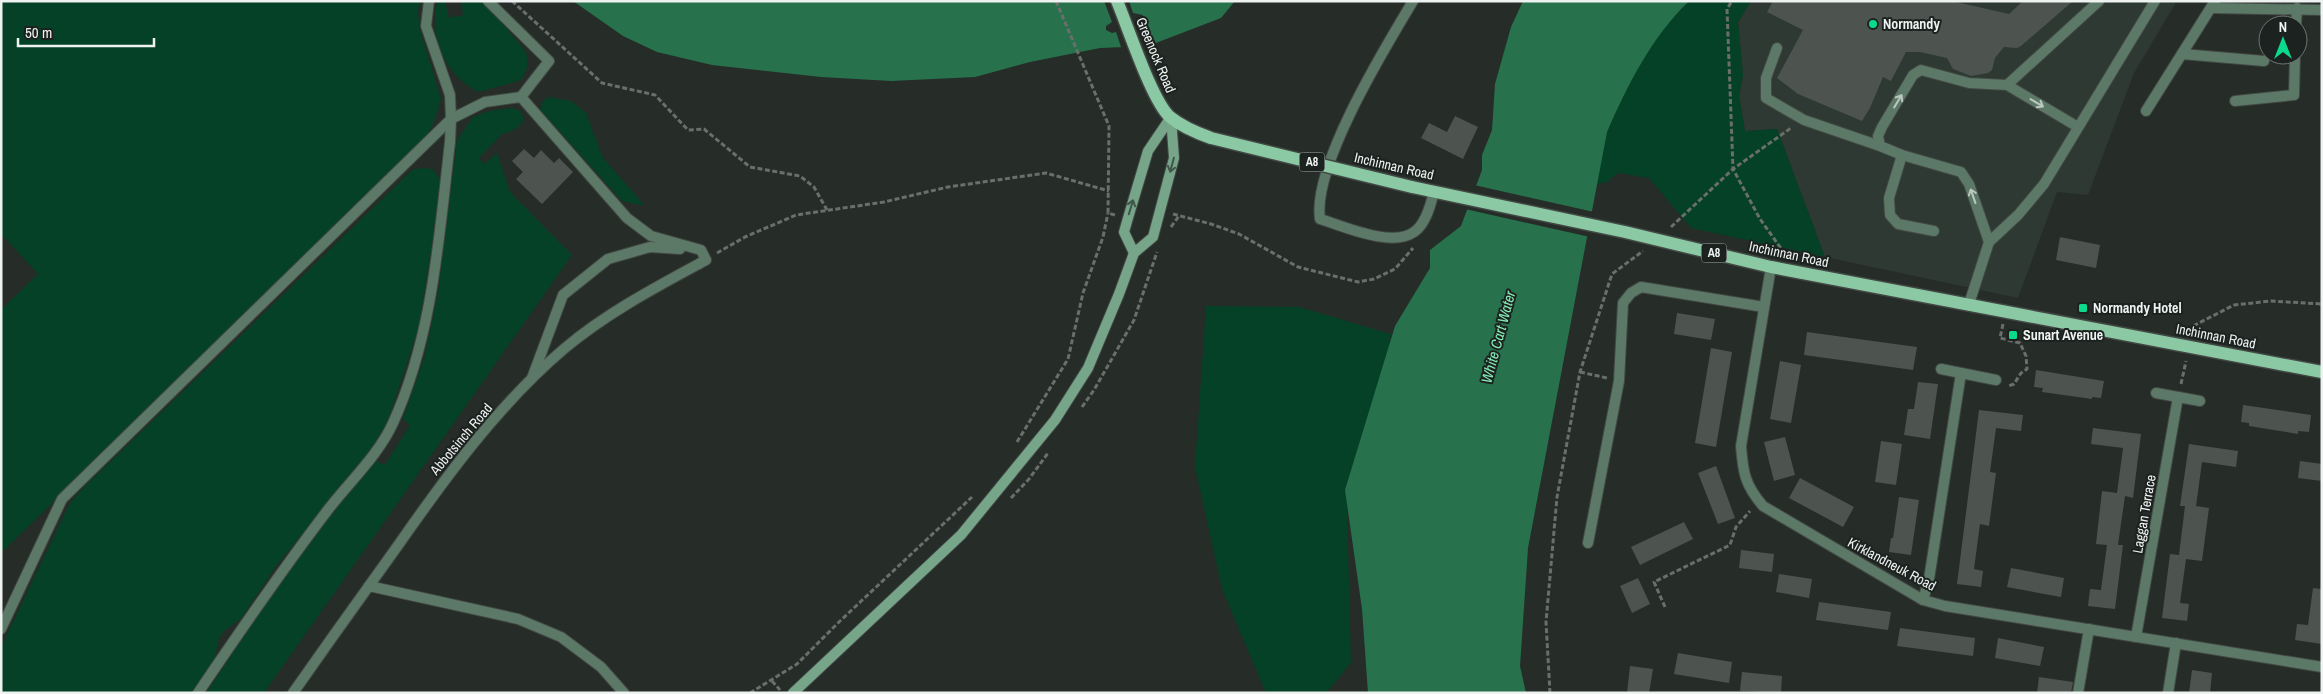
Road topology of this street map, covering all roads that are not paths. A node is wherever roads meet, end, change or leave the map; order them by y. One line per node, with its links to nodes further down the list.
1 (429, 1): 20 (street)
2 (488, 1): 16 (street)
3 (1117, 1): 19 (main road, Greenock Road / A8)
4 (1413, 1): 24 (street)
5 (2099, 1): 15 (street)
6 (2155, 1): 21 (street)
7 (2213, 4): 8 (street); 12 (street)
8 (2297, 8): 9 (street); 10 (street)
9 (2322, 10)
10 (2297, 15)
11 (1776, 48): 22 (street)
12 (2182, 54): 13 (street); 18 (street)
13 (2258, 60)
14 (2295, 65): 17 (street)
15 (2007, 85): 21 (street, one-way to 21); 22 (street, one-way to 15)
16 (522, 97): 20 (street); 27 (street)
17 (2236, 101)
18 (2146, 111)
19 (1171, 117): 24 (main road, Inchinnan Road / A8, bridge); 28 (street, one-way to 28); 28 (street, one-way to 19)
20 (450, 119): 43 (street); 48 (street)
21 (2078, 127): 26 (street)
22 (1880, 146): 23 (street)
23 (1902, 155): 25 (street); 26 (street, one-way to 23)
24 (1434, 191): 29 (main road, Inchinnan Road / A8)
25 (1934, 231)
26 (1989, 242): 30 (street)
27 (701, 250): 36 (street, Abbotsinch Road); 36 (street)
28 (1134, 253): 51 (street)
29 (1771, 267): 30 (main road, Inchinnan Road / A8); 31 (street, Kirklandneuk Road)
30 (1969, 304): 33 (main road, Inchinnan Road / A8)
31 (1764, 307): 40 (street); 42 (street, Kirklandneuk Road)
32 (1941, 369): 34 (street)
33 (2322, 372)
34 (1961, 373): 35 (street); 42 (street)
35 (1996, 380)
36 (531, 381): 41 (street, Abbotsinch Road)
37 (2156, 393): 38 (street)
38 (2178, 397): 39 (street); 45 (street, Laggan Terrace)
39 (2200, 401)
40 (1588, 543)
41 (369, 586): 49 (street, Abbotsinch Road); 50 (street)
42 (1923, 600): 44 (street, Kirklandneuk Road)
43 (1, 629)
44 (2089, 629): 45 (street, Kirklandneuk Road); 52 (street)
45 (2136, 637): 46 (street, Kirklandneuk Road)
46 (2176, 644): 47 (street, Kirklandneuk Road); 53 (street)
47 (2322, 667)
48 (198, 693)
49 (293, 693)
50 (624, 693)
51 (793, 693)
52 (2078, 693)
53 (2168, 693)

